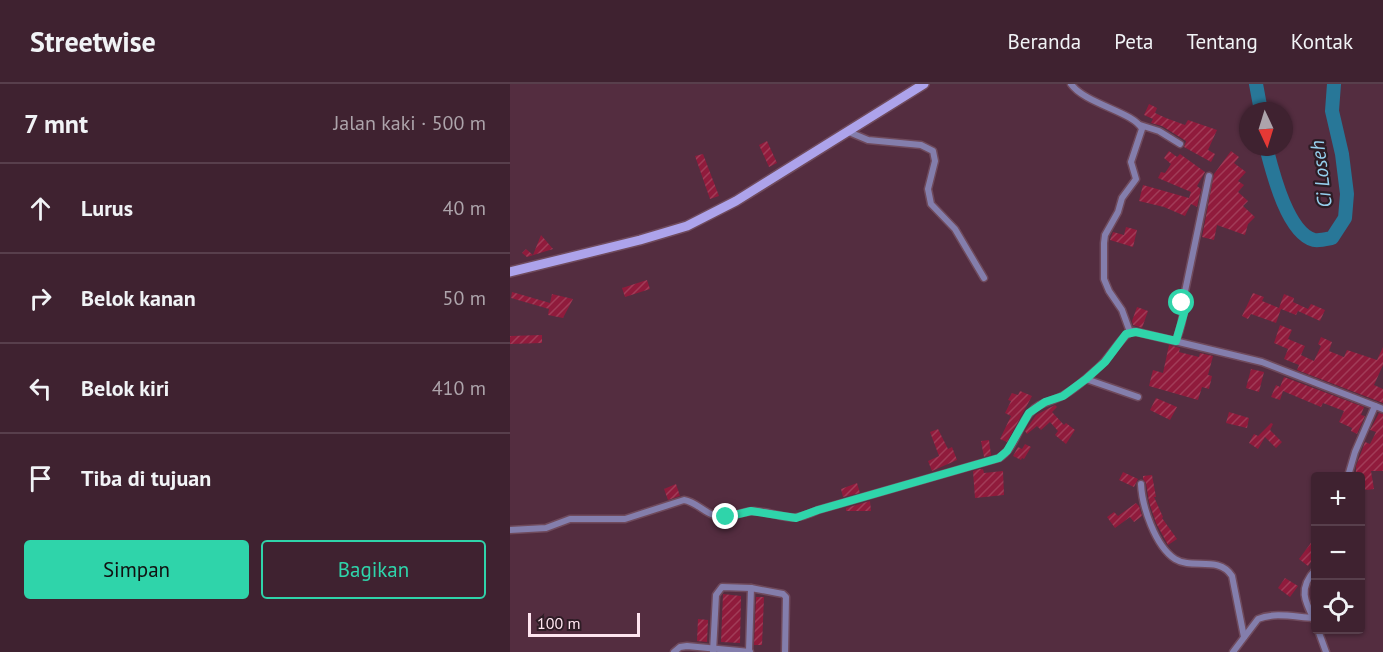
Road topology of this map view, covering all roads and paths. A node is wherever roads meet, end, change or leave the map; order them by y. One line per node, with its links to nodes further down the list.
1 (924, 84): 4 (street)
2 (1071, 84): 3 (street)
3 (1140, 125): 5 (street); 9 (street)
4 (849, 132): 7 (street); 8 (street)
5 (1180, 144)
6 (1209, 176): 10 (street)
7 (510, 272)
8 (984, 279)
9 (1130, 332): 10 (street); 11 (street)
10 (1176, 341): 13 (street)
11 (1086, 379): 12 (street); 17 (street)
12 (1138, 397)
13 (1375, 406): 14 (street); 15 (street)
14 (1383, 409)
15 (1349, 472)
16 (1141, 484): 23 (street)
17 (510, 530)
18 (1311, 574): 20 (street)
19 (750, 588): 24 (street); 26 (street); 27 (street)
20 (1311, 613)
21 (1311, 621): 23 (street)
22 (1319, 634): 29 (street)
23 (1244, 637): 28 (street)
24 (713, 650): 25 (street); 26 (street)
25 (676, 651)
26 (749, 652)
27 (785, 652)
28 (1233, 652)
29 (1326, 652)

